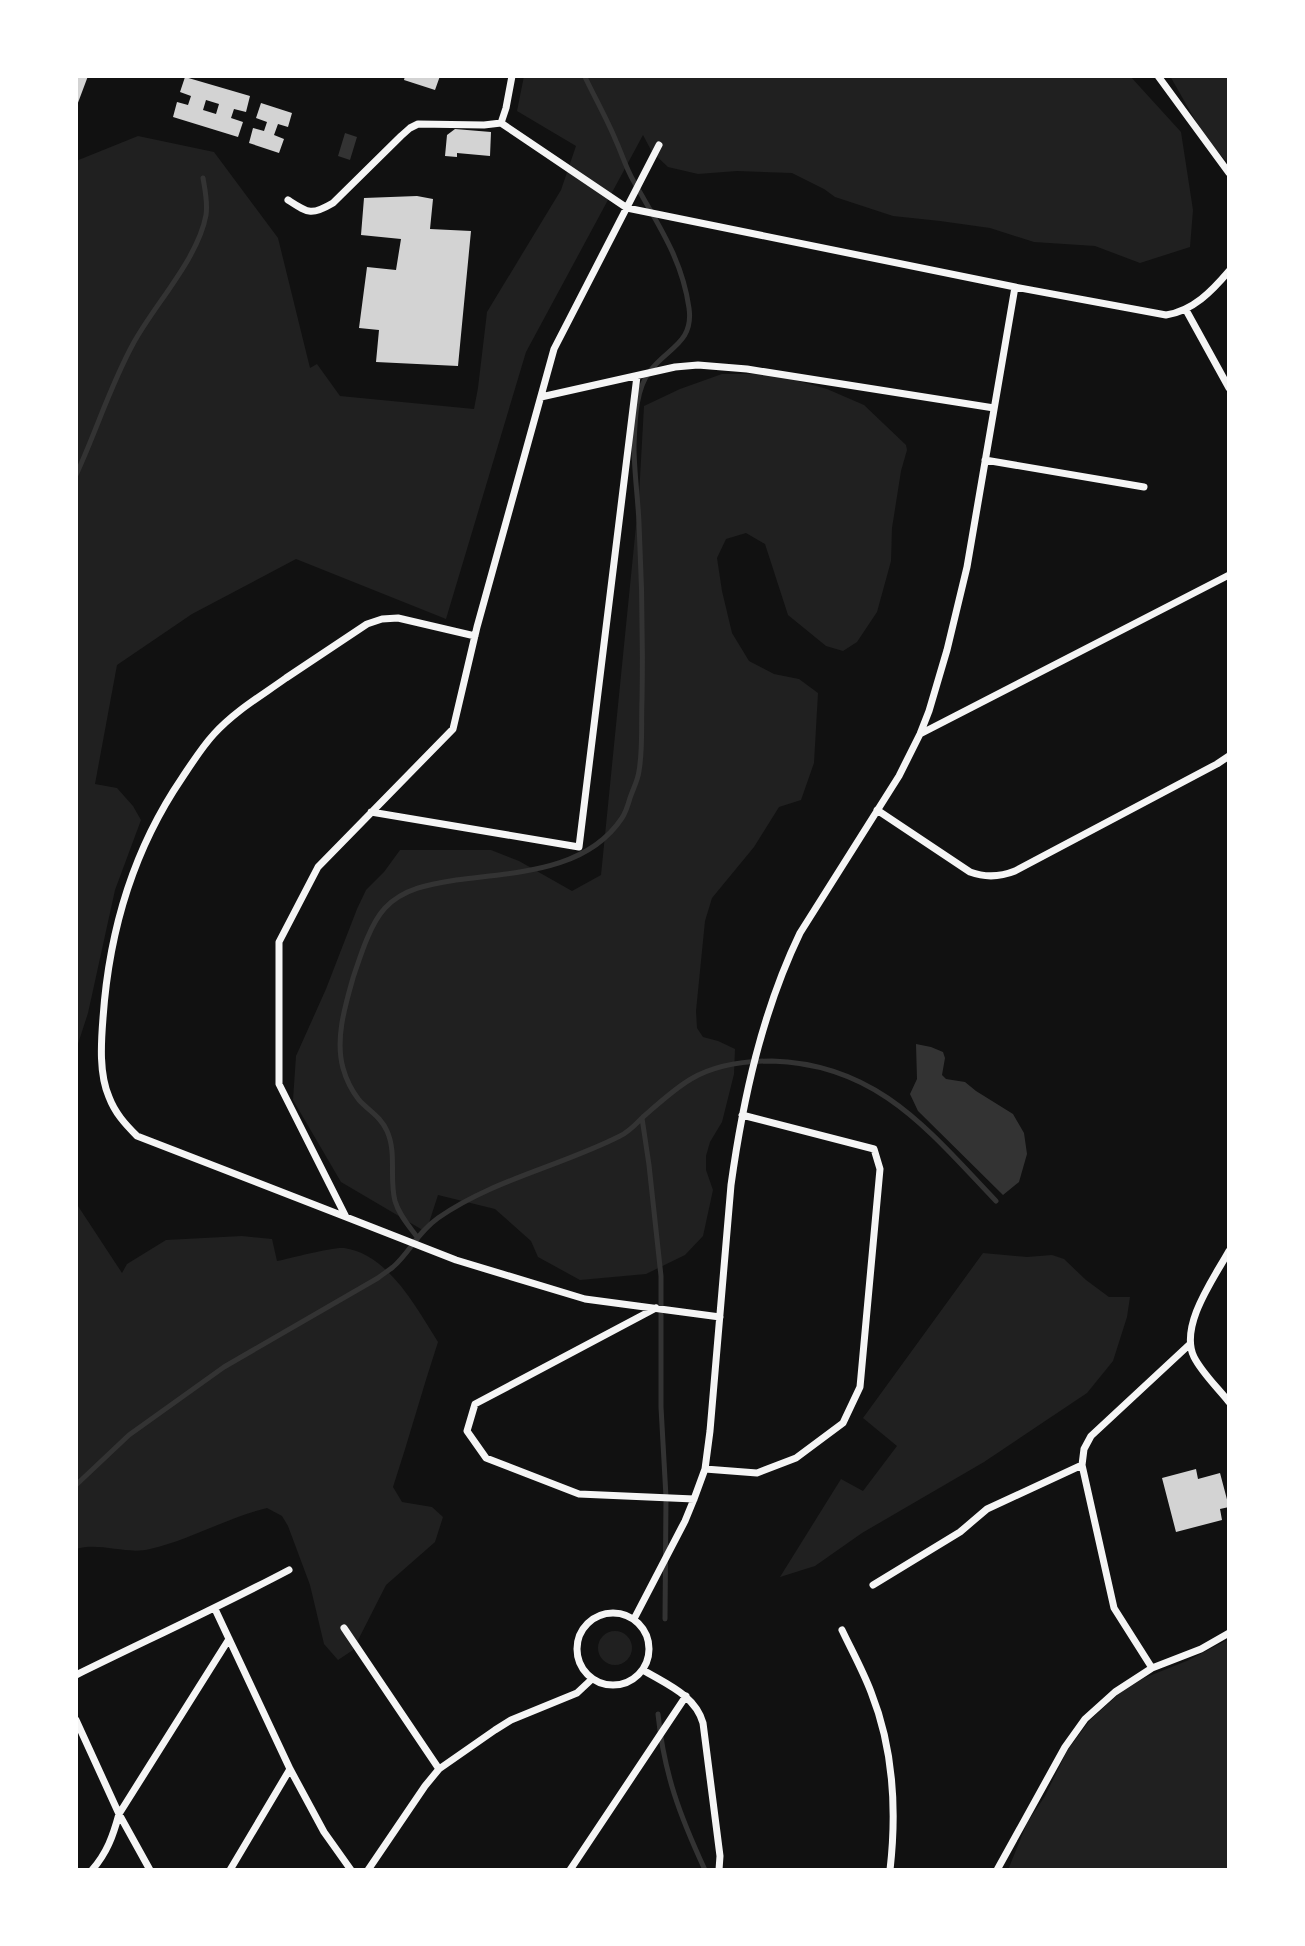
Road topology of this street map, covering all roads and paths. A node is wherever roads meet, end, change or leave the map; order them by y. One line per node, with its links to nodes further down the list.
1 (512, 76): 3 (street)
2 (1158, 76): 5 (street)
3 (501, 123): 6 (street); 7 (street)
4 (659, 145): 7 (street)
5 (1229, 173)
6 (288, 200)
7 (627, 208): 9 (street); 13 (street)
8 (1229, 271): 10 (street)
9 (1015, 287): 10 (street); 14 (street)
10 (1186, 310): 12 (street)
11 (637, 376): 13 (street); 14 (street); 22 (street)
12 (1229, 388)
13 (541, 397): 18 (street)
14 (994, 408): 15 (street)
15 (985, 460): 16 (street); 19 (street)
16 (1144, 487)
17 (1229, 575): 19 (street)
18 (475, 636): 22 (street); 24 (street)
19 (920, 734): 21 (street)
20 (1229, 756): 21 (street)
21 (877, 810): 23 (street)
22 (371, 812): 24 (street)
23 (742, 1115): 27 (street); 31 (street)
24 (346, 1217): 26 (street)
25 (1229, 1251): 28 (street)
26 (657, 1308): 27 (street); 32 (street)
27 (720, 1317): 31 (street)
28 (1190, 1344): 29 (street); 30 (street)
29 (1229, 1402)
30 (1082, 1465): 34 (street); 41 (street)
31 (705, 1469): 32 (street)
32 (694, 1499): 36 (street)
33 (289, 1570): 35 (street)
34 (873, 1585)
35 (215, 1609): 40 (street); 43 (street)
36 (634, 1619): 42 (street); 44 (street)
37 (344, 1628): 48 (street)
38 (842, 1630): 57 (street)
39 (1229, 1633): 41 (street)
40 (229, 1639): 47 (street); 49 (street)
41 (1152, 1668): 58 (street)
42 (643, 1670): 44 (street); 45 (street)
43 (76, 1675)
44 (592, 1679): 48 (street)
45 (686, 1696): 55 (street); 56 (street)
46 (76, 1720): 49 (street)
47 (290, 1769): 52 (street); 53 (street)
48 (439, 1769): 54 (street)
49 (119, 1814): 50 (street); 51 (street)
50 (92, 1870)
51 (150, 1870)
52 (230, 1870)
53 (351, 1870)
54 (368, 1870)
55 (570, 1870)
56 (719, 1870)
57 (890, 1870)
58 (997, 1870)

